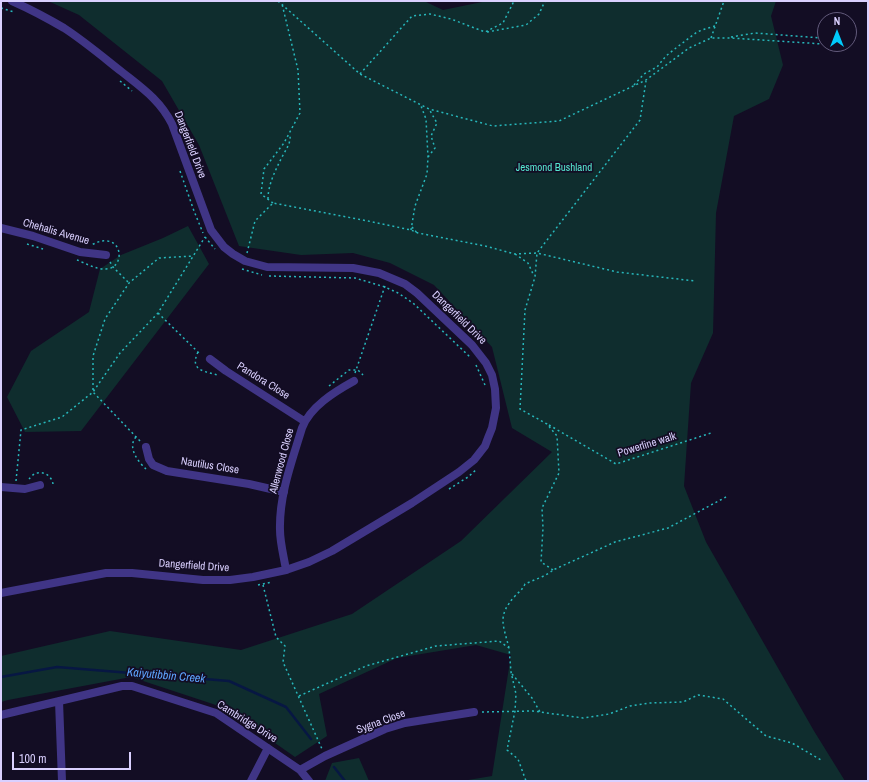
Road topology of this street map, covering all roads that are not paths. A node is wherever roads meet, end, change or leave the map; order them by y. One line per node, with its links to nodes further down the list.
1 (12, 1): 11 (street, Dangerfield Drive)
2 (1, 228): 3 (street, Chehalis Avenue)
3 (106, 255)
4 (210, 359): 6 (street, Pandora Close)
5 (354, 381): 6 (street, Allenwood Close)
6 (304, 421): 10 (street, Allenwood Close)
7 (146, 447): 10 (street, Nautilus Close)
8 (40, 486): 9 (street)
9 (1, 487)
10 (284, 492): 11 (street, Allenwood Close)
11 (286, 570): 12 (street, Dangerfield Drive)
12 (1, 593)
13 (59, 701): 15 (street, Cambridge Drive); 16 (street, Cambridge Drive); 18 (street)
14 (474, 712): 17 (street, Sygna Close)
15 (1, 715)
16 (268, 748): 17 (street, Cambridge Drive); 19 (street)
17 (300, 770): 20 (street, Cambridge Drive)
18 (62, 781)
19 (251, 781)
20 (308, 781)

